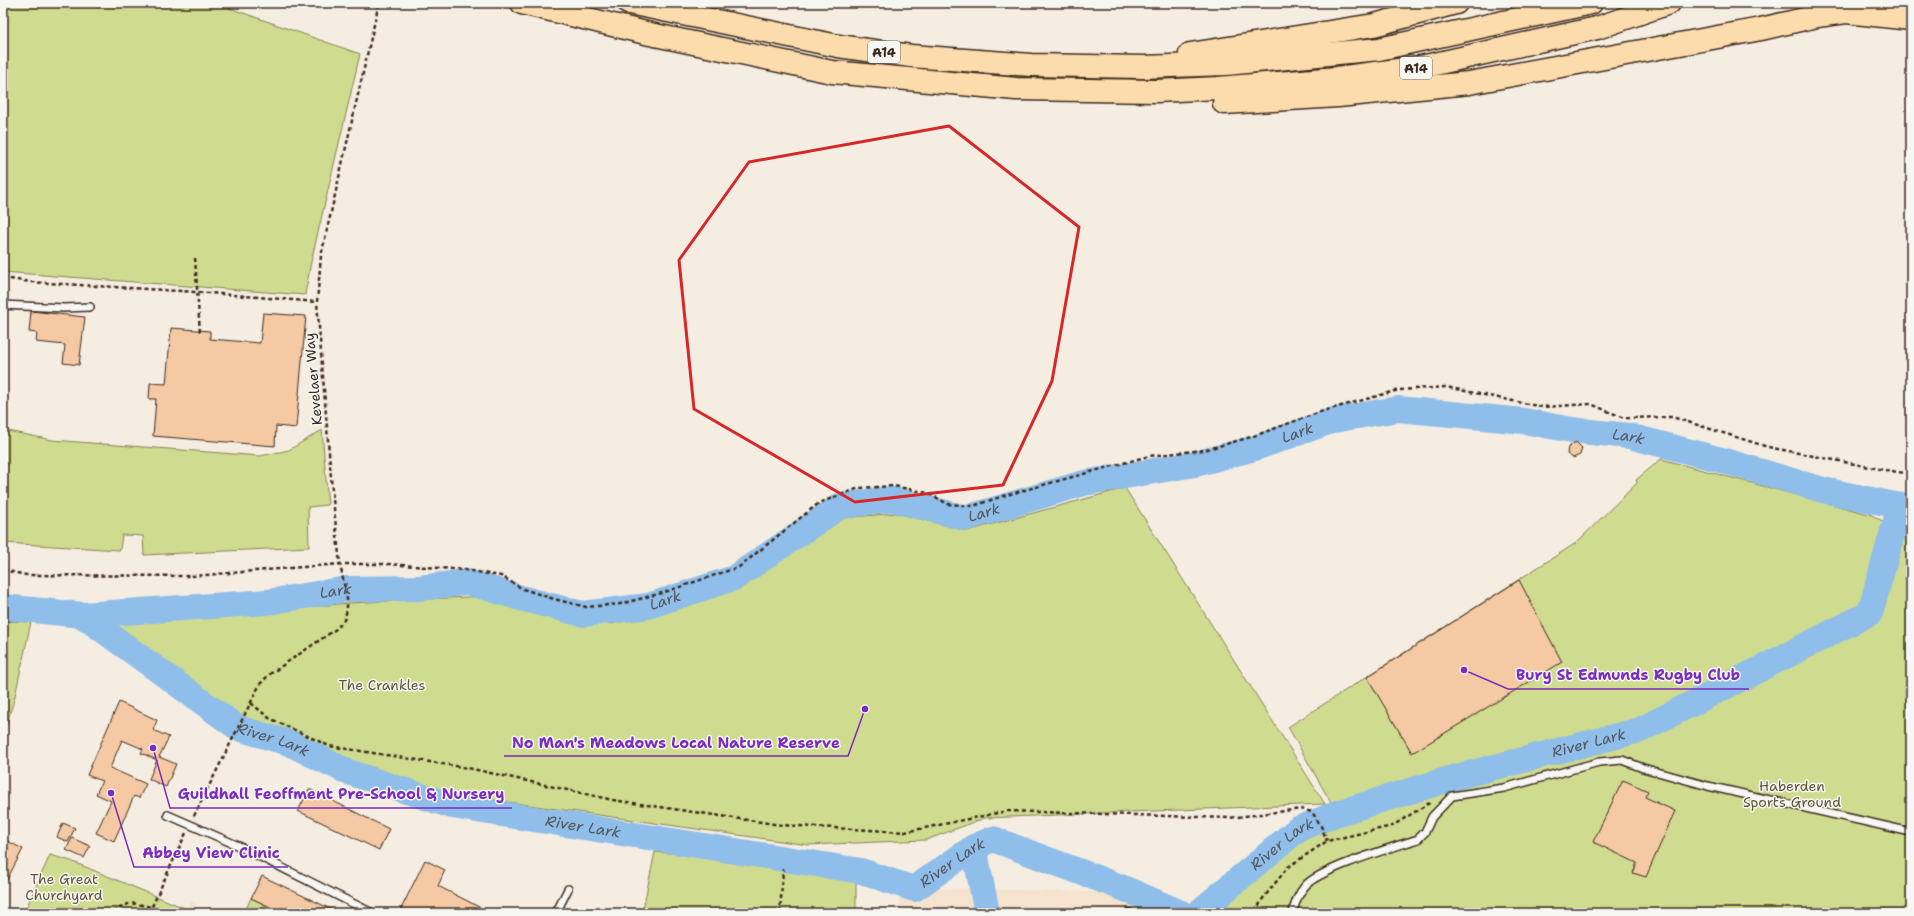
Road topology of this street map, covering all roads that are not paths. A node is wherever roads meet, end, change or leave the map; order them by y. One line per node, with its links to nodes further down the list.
1 (522, 3): 8 (highway, A14)
2 (629, 3): 7 (highway, A14)
3 (1456, 3): 7 (highway)
4 (1591, 3): 7 (highway, A14)
5 (1669, 3): 8 (highway, A14)
6 (1911, 19): 8 (highway)
7 (1143, 67)
8 (1156, 92)
9 (3, 304): 10 (lane)
10 (90, 307)
11 (168, 815): 14 (lane)
12 (1911, 832): 16 (lane)
13 (568, 889): 15 (lane)
14 (372, 913)
15 (556, 913)
16 (1293, 913)

